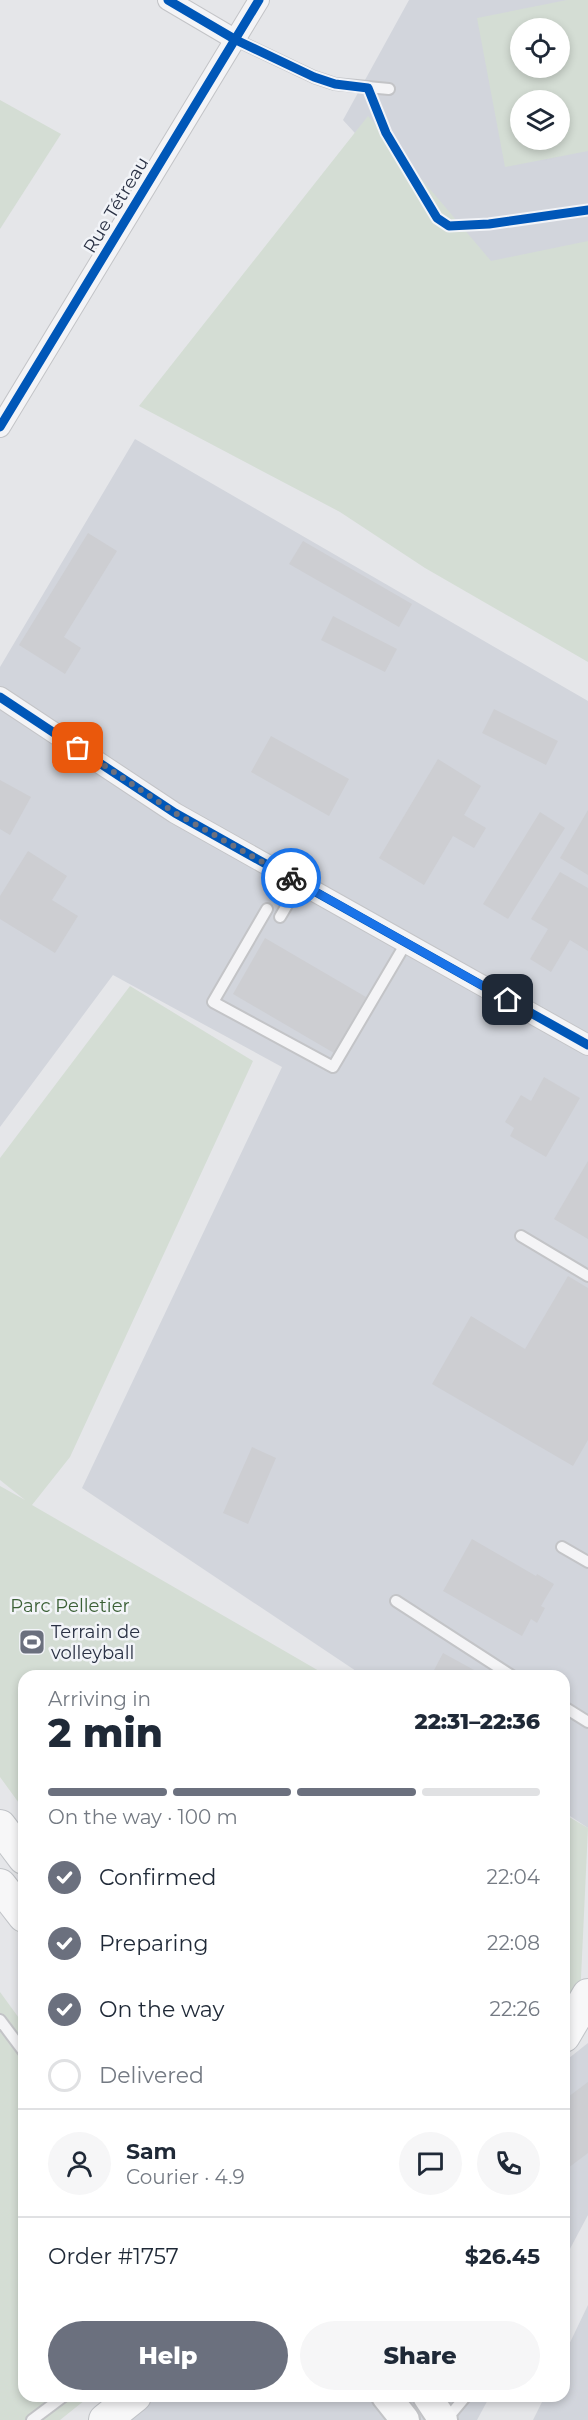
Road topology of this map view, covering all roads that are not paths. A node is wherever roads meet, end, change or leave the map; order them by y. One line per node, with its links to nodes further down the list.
1 (168, 0): 3 (street)
2 (259, 0): 3 (street, Rue Tétreau)
3 (236, 40): 4 (lane); 5 (street, Rue Tétreau)
4 (389, 89)
5 (0, 427)
6 (0, 697): 7 (street)
7 (300, 883): 9 (lane); 10 (street)
8 (267, 909): 10 (lane)
9 (280, 917)
10 (406, 943): 11 (street)
11 (588, 1045)
12 (521, 1236): 13 (lane)
13 (588, 1276)
14 (562, 1547): 15 (lane)
15 (588, 1562)
16 (396, 1602): 17 (lane)
17 (503, 1670)
18 (570, 1711): 19 (lane)
19 (588, 1722)
20 (0, 1826): 21 (main road)
21 (18, 1850)
22 (0, 1885): 23 (main road)
23 (18, 1908)
24 (588, 1995): 26 (main road)
25 (0, 2020): 28 (lane)
26 (570, 2026)
27 (588, 2031): 29 (main road)
28 (18, 2044)
29 (570, 2046)
30 (56, 2402): 35 (lane)
31 (128, 2402): 36 (main road)
32 (391, 2402): 37 (street)
33 (432, 2402): 38 (street)
34 (461, 2402): 38 (lane)
35 (32, 2420)
36 (105, 2420)
37 (405, 2420)
38 (445, 2420)

